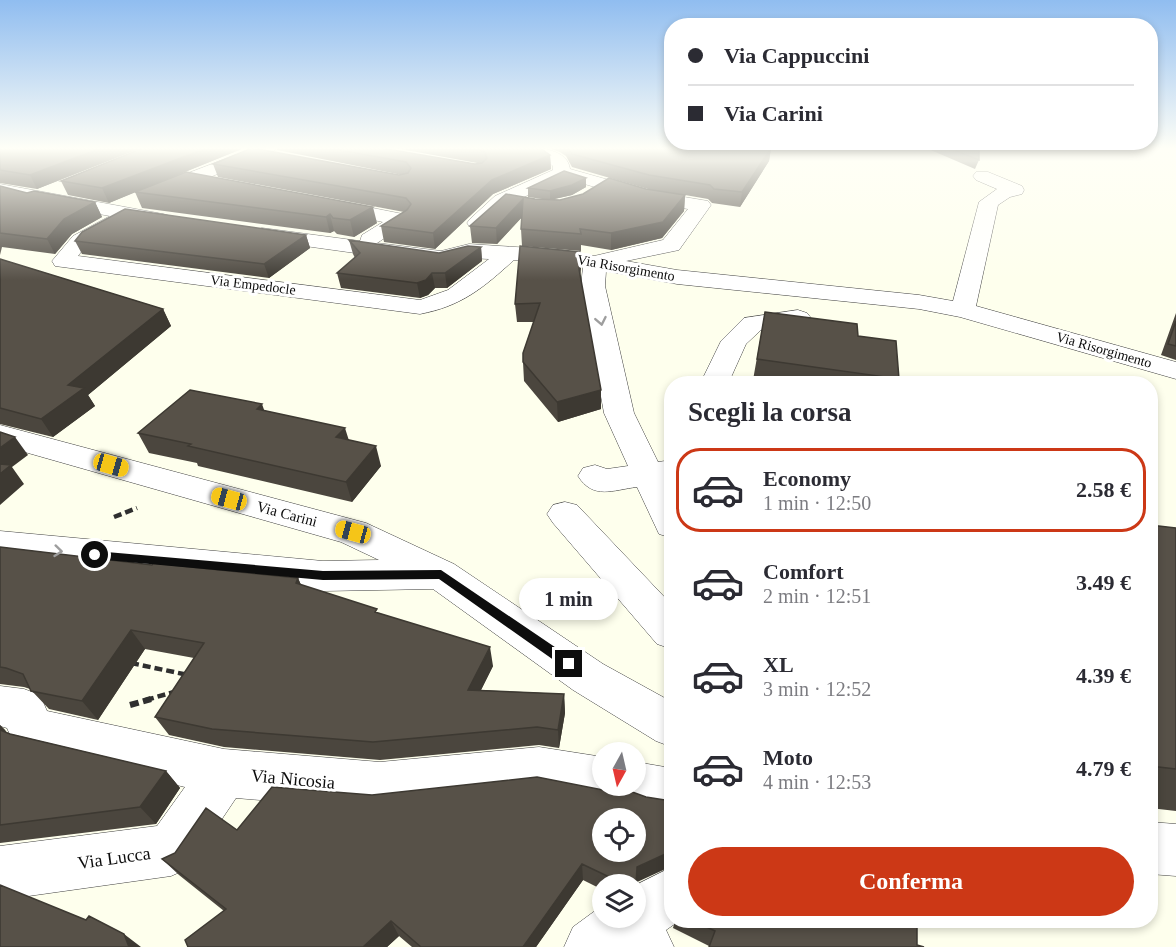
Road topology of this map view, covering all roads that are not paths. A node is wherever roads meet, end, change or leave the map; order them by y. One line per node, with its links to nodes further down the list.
1 (10, 192): 9 (street)
2 (52, 192): 9 (street)
3 (161, 192): 14 (street)
4 (518, 192): 10 (street)
5 (594, 192): 8 (street)
6 (633, 192): 20 (street)
7 (1006, 192): 21 (street)
8 (588, 196)
9 (38, 198): 13 (street); 14 (street)
10 (501, 200): 12 (street); 19 (street)
11 (311, 202): 17 (street)
12 (535, 207)
13 (9, 210)
14 (118, 213): 15 (street); 18 (street, Via Empedocle)
15 (186, 223)
16 (245, 231): 17 (street, Via Risorgimento)
17 (358, 246): 19 (street, Via Risorgimento)
18 (507, 255): 19 (street, Via Risorgimento); 20 (street, Via Risorgimento)
19 (441, 258)
20 (595, 263): 21 (street, Via Risorgimento); 26 (street, one-way to 26)
21 (963, 310): 23 (street, Via Risorgimento)
22 (798, 318): 24 (street)
23 (1176, 371)
24 (718, 376)
25 (0, 435): 31 (street, Via Carini)
26 (660, 472): 27 (street); 28 (street)
27 (595, 476)
28 (664, 490)
29 (565, 514): 32 (street)
30 (0, 545): 31 (street, one-way to 31)
31 (441, 574): 34 (street, Via Carini)
32 (664, 623)
33 (0, 706): 35 (street, Via Nicosia)
34 (664, 721)
35 (224, 773): 36 (street, Via Nicosia); 41 (street, Via Lucca)
36 (592, 779)
37 (646, 788): 38 (street)
38 (664, 791)
39 (1158, 849): 40 (street)
40 (1176, 850)
41 (0, 873)
42 (664, 900): 43 (street)
43 (623, 933)

